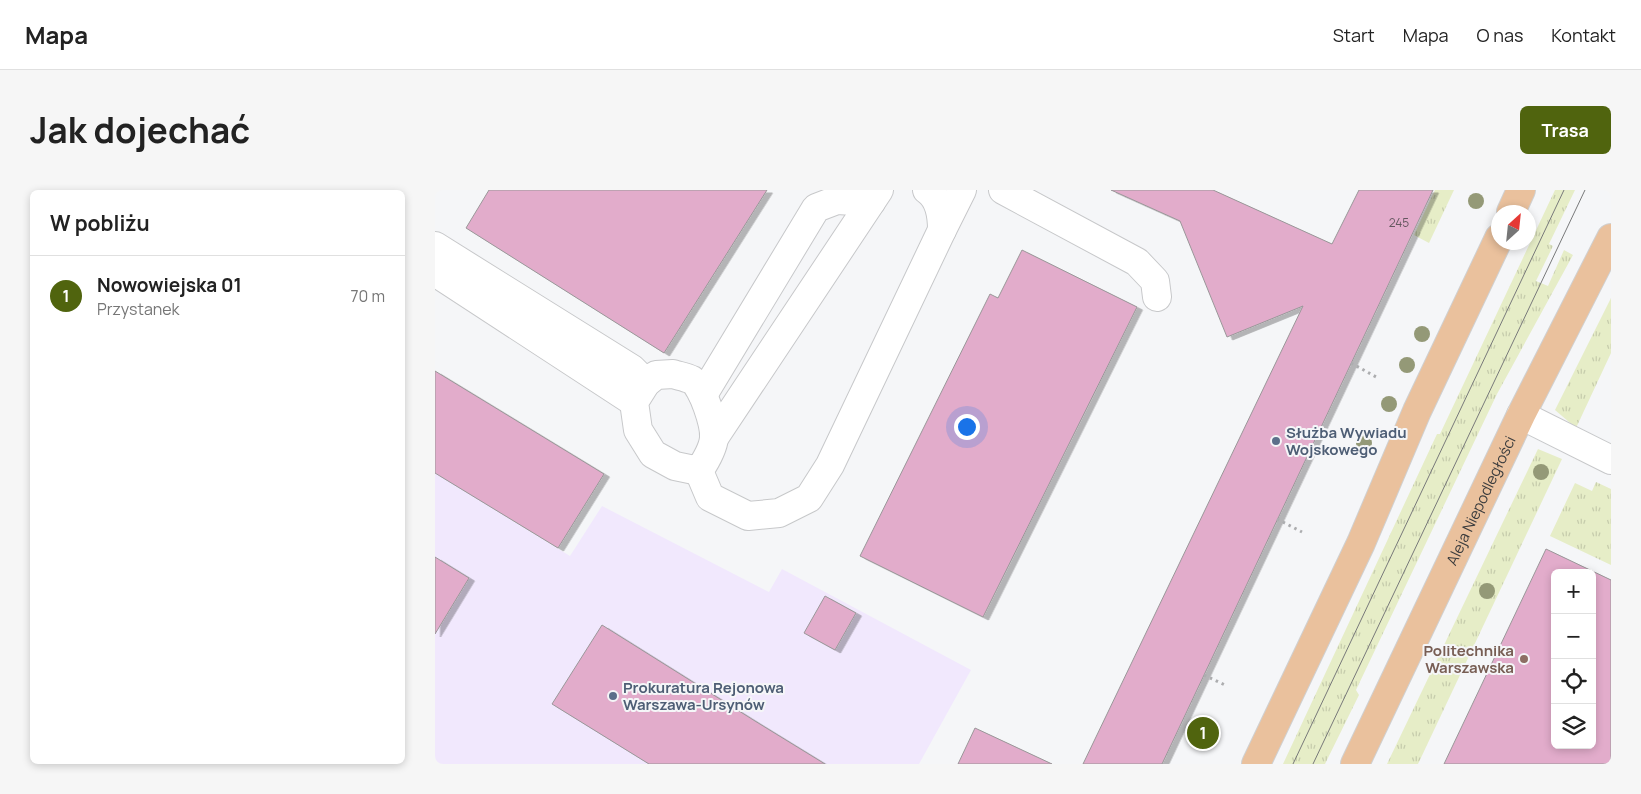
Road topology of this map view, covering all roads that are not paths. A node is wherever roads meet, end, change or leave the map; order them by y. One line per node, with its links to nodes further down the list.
1 (927, 190): 7 (lane)
2 (962, 190): 7 (lane)
3 (1003, 190): 12 (lane)
4 (1521, 190): 6 (main road)
5 (875, 196): 14 (lane); 16 (lane)
6 (1514, 205)
7 (942, 230): 18 (lane)
8 (1611, 238): 15 (main road, Aleja Niepodległości)
9 (435, 246): 13 (lane)
10 (1493, 250): 19 (main road)
11 (435, 272): 13 (lane)
12 (1157, 297)
13 (640, 392): 14 (lane); 18 (lane)
14 (703, 395): 16 (lane)
15 (1521, 415): 17 (lane); 20 (main road, Aleja Niepodległości)
16 (714, 438): 18 (lane)
17 (1611, 460)
18 (699, 471)
19 (1256, 764)
20 (1355, 764)

